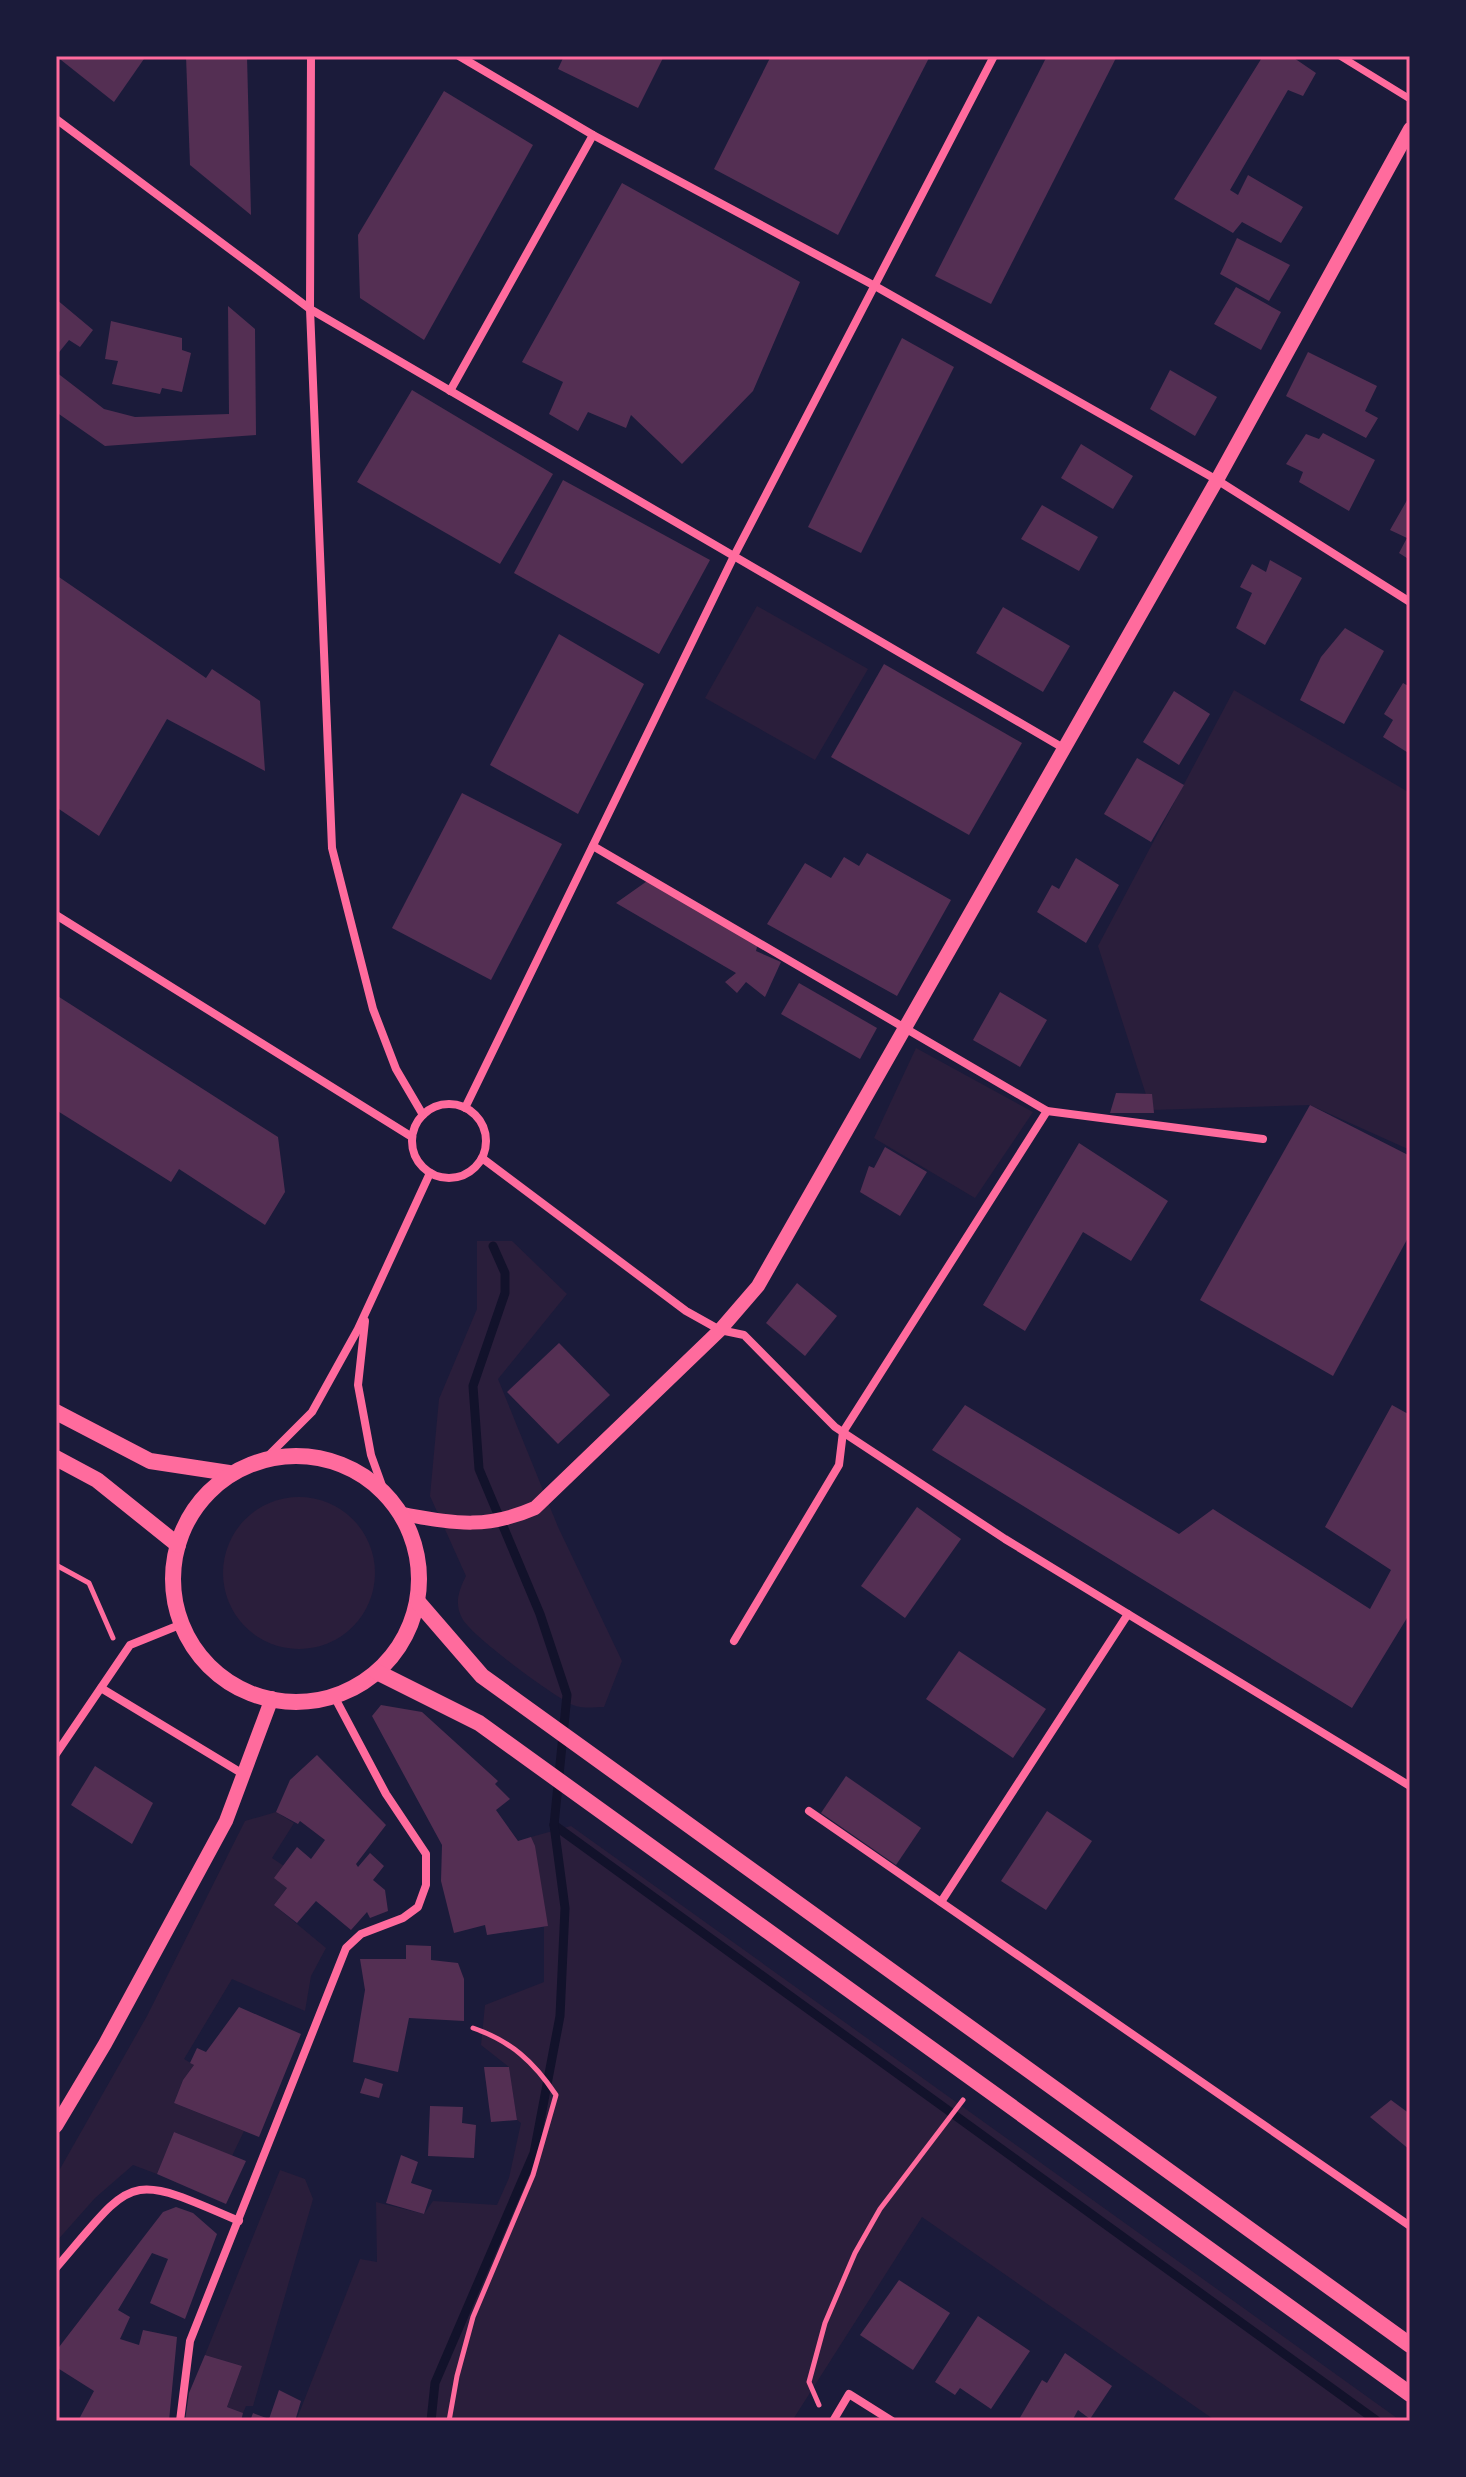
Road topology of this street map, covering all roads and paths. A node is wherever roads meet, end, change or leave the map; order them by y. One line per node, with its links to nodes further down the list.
1 (311, 56): 10 (street)
2 (994, 56): 9 (street)
3 (1340, 56): 5 (street)
4 (462, 57): 8 (street)
5 (1410, 99)
6 (56, 119): 10 (street)
7 (1410, 129): 12 (street)
8 (593, 135): 9 (street); 11 (street)
9 (875, 286): 12 (street); 13 (street)
10 (310, 309): 11 (street); 21 (street)
11 (450, 391): 13 (street)
12 (1217, 480): 14 (street); 15 (street)
13 (734, 556): 15 (street); 16 (street)
14 (1410, 602)
15 (1065, 749): 18 (street)
16 (593, 846): 18 (street); 19 (street)
17 (56, 915): 22 (street)
18 (906, 1028): 20 (street); 27 (street)
19 (465, 1108): 21 (street); 24 (street)
20 (1047, 1111): 23 (street); 29 (street)
21 (423, 1115): 22 (street)
22 (412, 1137): 25 (street)
23 (1263, 1139)
24 (482, 1158): 25 (street); 27 (street)
25 (430, 1173): 26 (street)
26 (366, 1312): 31 (street); 33 (street)
27 (720, 1330): 29 (street); 34 (street)
28 (56, 1412): 32 (main road)
29 (843, 1432): 38 (street); 40 (street)
30 (56, 1458): 35 (main road)
31 (266, 1458): 32 (main road); 33 (main road)
32 (229, 1473): 35 (main road)
33 (384, 1491): 34 (main road)
34 (402, 1514): 37 (main road)
35 (178, 1545): 39 (main road)
36 (56, 1565): 41 (path)
37 (418, 1602): 42 (main road); 57 (main road)
38 (1128, 1614): 48 (street); 50 (street)
39 (182, 1624): 41 (street); 44 (main road)
40 (734, 1641)
41 (121, 1657): 43 (street)
42 (377, 1672): 45 (main road); 52 (main road)
43 (101, 1688): 46 (street); 47 (street)
44 (272, 1698): 45 (main road); 47 (street)
45 (335, 1698): 54 (street)
46 (56, 1754)
47 (243, 1774): 53 (street)
48 (1410, 1786)
49 (809, 1811): 50 (street)
50 (941, 1902): 55 (street)
51 (473, 2028): 61 (path)
52 (977, 2082): 58 (main road); 59 (path)
53 (56, 2126)
54 (239, 2221): 56 (street); 60 (street)
55 (1410, 2226)
56 (56, 2268)
57 (1410, 2345)
58 (1410, 2394)
59 (820, 2408)
60 (180, 2421)
61 (449, 2421)
62 (833, 2421): 63 (street)
63 (892, 2421)

